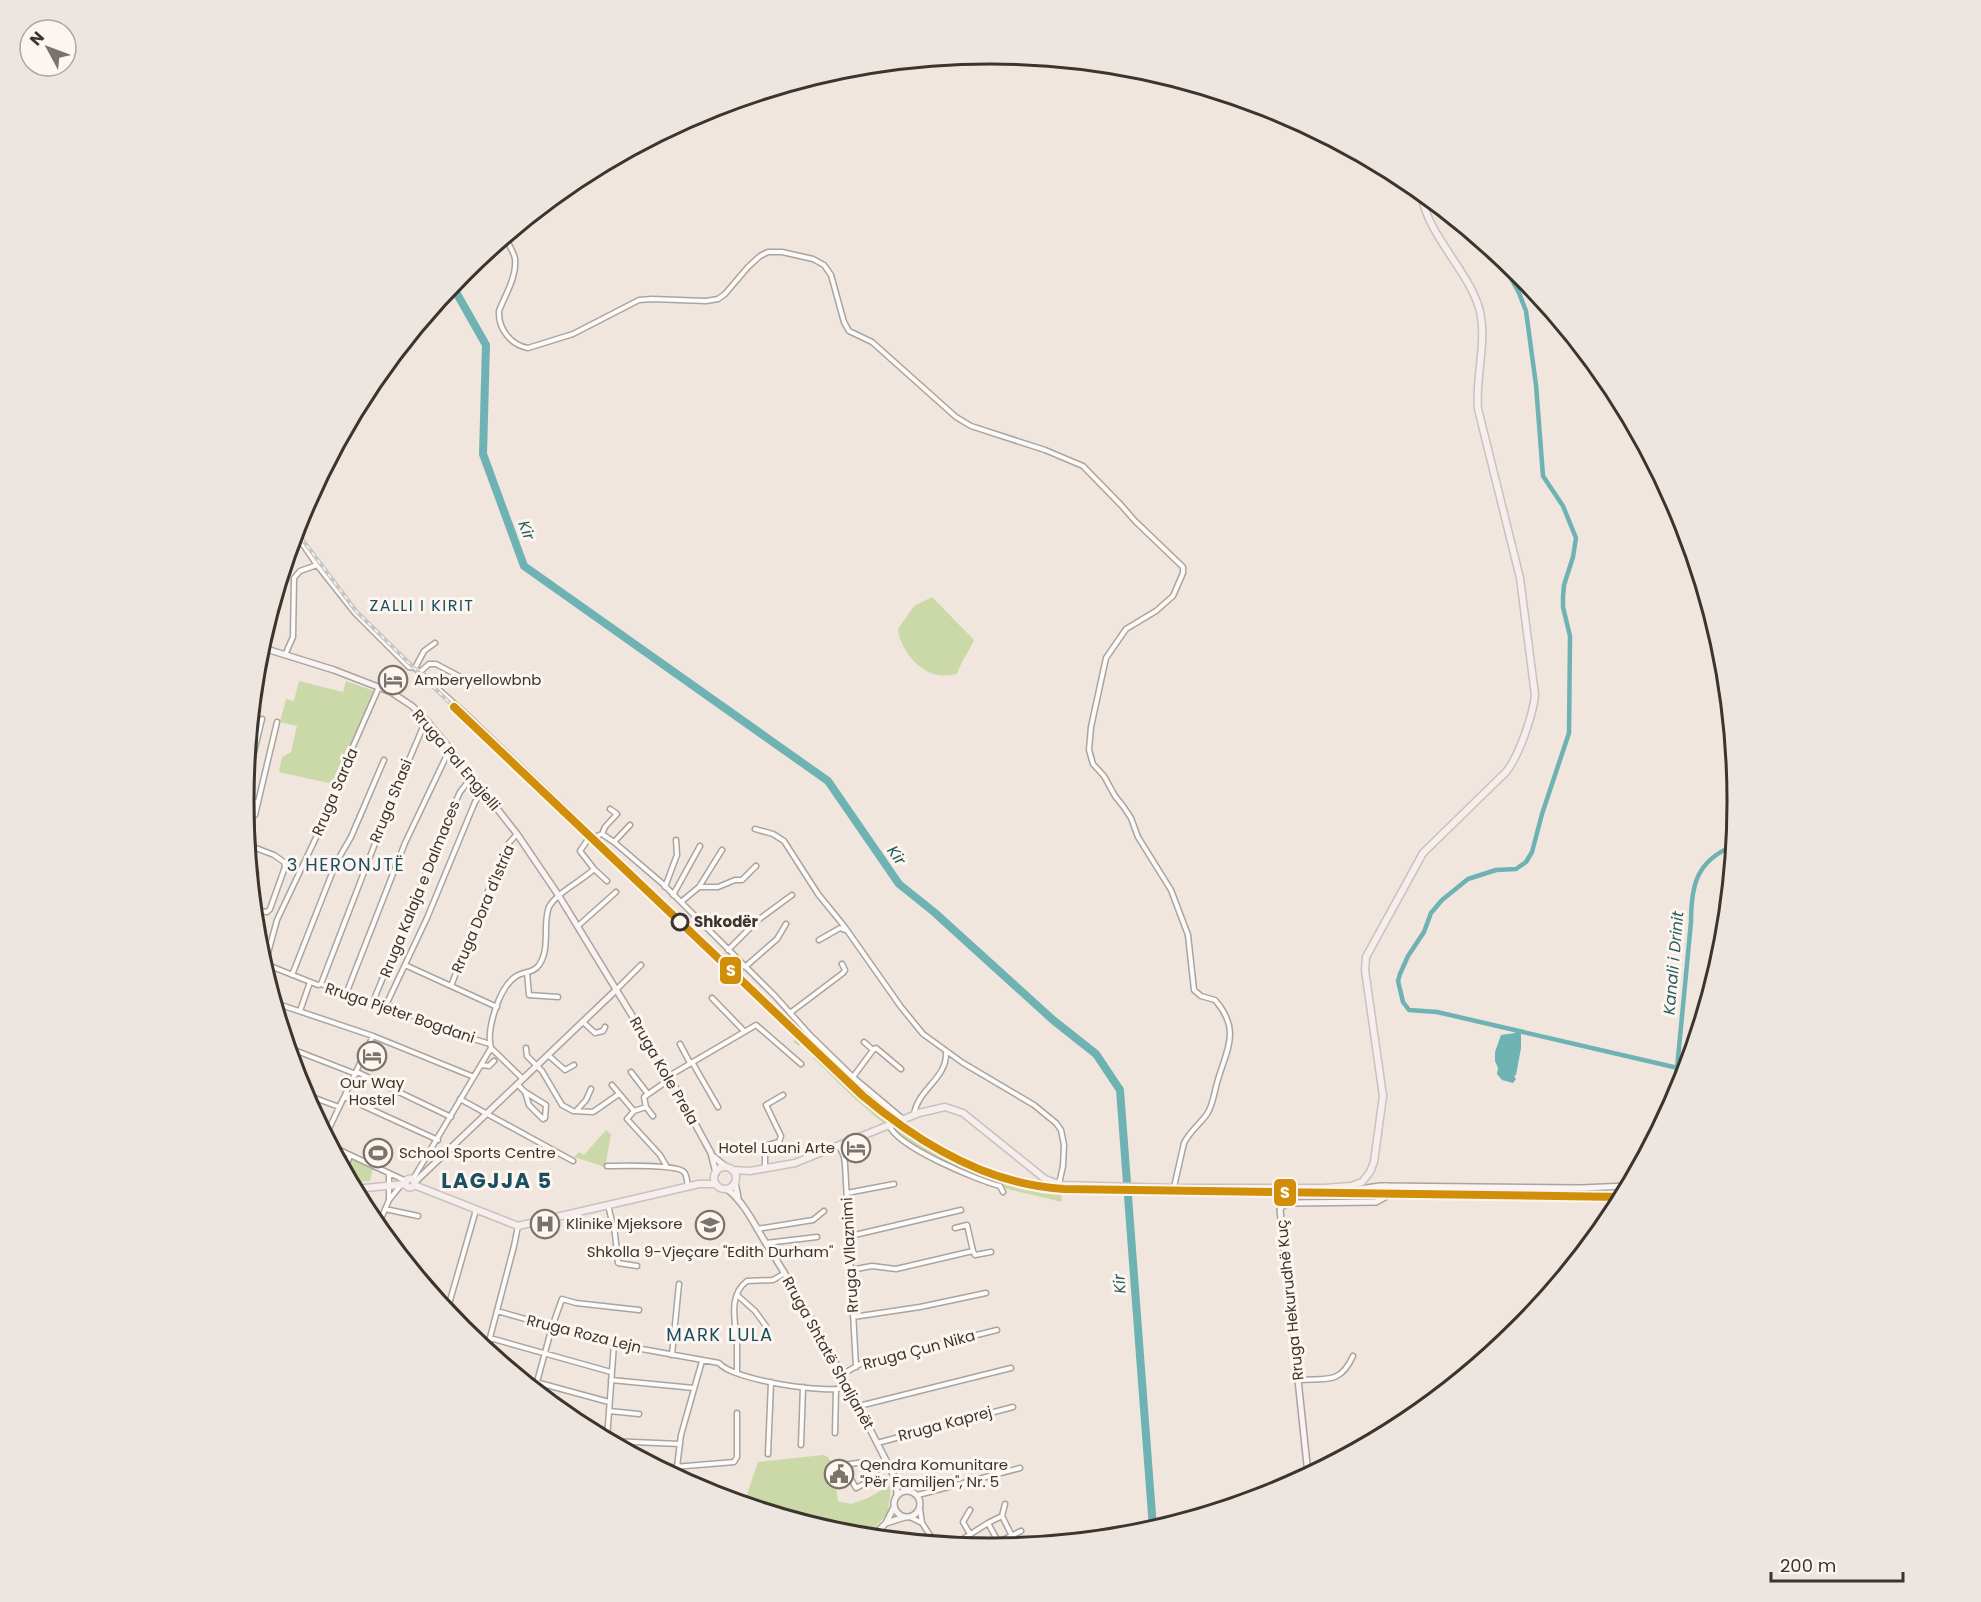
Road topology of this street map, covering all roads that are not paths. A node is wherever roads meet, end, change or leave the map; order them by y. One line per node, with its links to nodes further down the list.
1 (1425, 207): 144 (main road)
2 (508, 244): 143 (street)
3 (301, 542): 4 (street)
4 (317, 565): 7 (street); 8 (street)
5 (435, 643): 8 (street)
6 (269, 651): 7 (main road, Rruga Pal Engjelli)
7 (285, 655): 11 (main road, Rruga Pal Engjelli)
8 (415, 668): 9 (street)
9 (420, 672): 10 (street); 28 (street)
10 (483, 683)
11 (379, 687): 13 (main road, Rruga Pal Engjelli); 49 (street, Rruga Sarda)
12 (262, 718): 15 (street)
13 (426, 720): 16 (main road, Rruga Pal Engjelli); 59 (street, Rruga Shasi)
14 (277, 722): 21 (street)
15 (257, 738)
16 (452, 750): 18 (main road, Rruga Pal Engjelli); 62 (street)
17 (384, 760): 57 (street)
18 (472, 777): 19 (main road, Rruga Pal Engjelli); 65 (street, Rruga Kalaja e Dalmaces)
19 (483, 791): 26 (main road, Rruga Pal Engjelli); 52 (street)
20 (254, 802): 21 (street)
21 (258, 803): 23 (street)
22 (610, 809): 27 (street)
23 (255, 815)
24 (630, 825): 30 (street)
25 (755, 829): 47 (street)
26 (517, 834): 42 (main road, Rruga Pal Engjelli); 60 (street, Rruga Dora d'Istria)
27 (602, 834): 28 (street); 30 (street)
28 (591, 835): 35 (street)
29 (676, 840): 37 (street)
30 (614, 842): 37 (street)
31 (700, 846): 40 (street)
32 (256, 848): 44 (street)
33 (722, 850): 38 (street)
34 (756, 866): 38 (street)
35 (594, 869): 36 (street); 42 (street)
36 (607, 881)
37 (665, 887): 40 (street)
38 (699, 887): 43 (street)
39 (616, 892): 46 (street)
40 (673, 895): 43 (street)
41 (792, 895): 50 (street)
42 (559, 896): 46 (main road, Rruga Pal Engjelli); 56 (street)
43 (681, 902): 50 (street)
44 (262, 911)
45 (786, 924): 55 (street)
46 (578, 926): 61 (main road, Rruga Pal Engjelli)
47 (846, 931): 48 (street); 80 (street)
48 (819, 940)
49 (269, 949)
50 (728, 950): 55 (street)
51 (842, 963): 70 (street)
52 (405, 965): 60 (street); 66 (street)
53 (641, 965): 61 (street)
54 (273, 967): 57 (street, Rruga Pjeter Bogdani)
55 (745, 967): 70 (street)
56 (527, 972): 63 (street); 68 (street)
57 (292, 975): 58 (street, Rruga Pjeter Bogdani)
58 (310, 982): 59 (street, Rruga Pjeter Bogdani); 69 (street, Rruga Pjeter Bogdani)
59 (321, 984): 62 (street, Rruga Pjeter Bogdani)
60 (451, 986): 68 (street)
61 (616, 990): 71 (main road); 94 (main road, Rruga Kole Prela)
62 (346, 994): 65 (street, Rruga Pjeter Bogdani)
63 (558, 996)
64 (712, 998): 73 (street)
65 (372, 1004): 66 (street, Rruga Pjeter Bogdani)
66 (386, 1005): 77 (street, Rruga Pjeter Bogdani)
67 (283, 1006): 69 (street)
68 (497, 1007): 77 (street)
69 (300, 1011): 74 (street)
70 (790, 1013): 93 (street)
71 (583, 1022): 72 (street); 82 (main road)
72 (605, 1027)
73 (744, 1031): 84 (street); 85 (street)
74 (373, 1036): 91 (street); 92 (street)
75 (864, 1042): 79 (street)
76 (680, 1044): 84 (street)
77 (490, 1046): 86 (street); 95 (street)
78 (526, 1048): 88 (street)
79 (873, 1050): 89 (street); 93 (street)
80 (946, 1050): 112 (street); 137 (street)
81 (298, 1051): 91 (street)
82 (548, 1055): 87 (street); 88 (main road)
83 (494, 1061): 86 (street)
84 (691, 1063): 94 (street); 108 (street)
85 (801, 1064)
86 (481, 1065): 92 (street)
87 (574, 1065)
88 (537, 1066): 95 (main road); 109 (street)
89 (901, 1069)
90 (631, 1072): 101 (street)
91 (356, 1073): 103 (street); 114 (street)
92 (474, 1077): 105 (street)
93 (853, 1077): 115 (street)
94 (669, 1078): 101 (street); 121 (main road, Rruga Kole Prela)
95 (523, 1079): 96 (main road)
96 (517, 1084): 99 (street); 111 (main road)
97 (612, 1085): 100 (street)
98 (591, 1089): 109 (street)
99 (525, 1092): 99 (street)
100 (619, 1094): 109 (street); 110 (street)
101 (648, 1094): 107 (street)
102 (783, 1095): 128 (street)
103 (344, 1097): 106 (street); 118 (street)
104 (317, 1099): 106 (street)
105 (460, 1100): 111 (street); 114 (street)
106 (339, 1107): 117 (street)
107 (646, 1107): 110 (street); 113 (street)
108 (718, 1107)
109 (577, 1110)
110 (634, 1111): 126 (street)
111 (487, 1113): 124 (street); 133 (main road)
112 (914, 1115): 115 (main road); 137 (main road)
113 (653, 1116)
114 (451, 1117): 118 (street)
115 (903, 1119): 116 (main road)
116 (889, 1125): 119 (main road); 146 (street)
117 (330, 1127)
118 (438, 1140): 133 (street)
119 (839, 1145): 128 (main road); 147 (street, Rruga Vllaznimi)
120 (344, 1152): 122 (street)
121 (711, 1153): 127 (main road, Rruga Kole Prela); 131 (main road, Rruga Kole Prela)
122 (350, 1155): 123 (street); 130 (street)
123 (348, 1160)
124 (573, 1161)
125 (607, 1166): 126 (street)
126 (667, 1167): 139 (street)
127 (729, 1169): 129 (main road); 131 (main road); 132 (main road)
128 (765, 1169): 129 (main road)
129 (750, 1171): 132 (main road)
130 (389, 1173): 133 (street); 138 (street)
131 (715, 1174): 134 (main road); 135 (main road)
132 (735, 1181): 145 (main road); 149 (main road, Rruga Shtatë Shaljanët)
133 (409, 1183): 138 (main road); 148 (street); 152 (main road)
134 (699, 1184): 135 (main road); 139 (main road)
135 (716, 1184): 145 (main road)
136 (894, 1184): 147 (street)
137 (1060, 1184): 143 (main road)
138 (389, 1186): 142 (main road); 148 (street)
139 (688, 1186): 150 (main road)
140 (1386, 1186): 141 (main road); 144 (main road); 191 (main road, Rruga Hekurudhë Kuç)
141 (1618, 1186)
142 (365, 1188)
143 (1174, 1188): 144 (main road)
144 (1324, 1188)
145 (727, 1189): 149 (main road, Rruga Shtatë Shaljanët)
146 (1003, 1192)
147 (847, 1193): 160 (street, Rruga Vllaznimi)
148 (389, 1200): 151 (street)
149 (740, 1202): 159 (main road, Rruga Shtatë Shaljanët)
150 (608, 1205): 157 (main road); 165 (street)
151 (385, 1209): 155 (street); 156 (street)
152 (476, 1210): 157 (main road); 171 (street)
153 (961, 1210): 160 (street)
154 (824, 1211): 159 (street)
155 (382, 1215)
156 (418, 1216)
157 (518, 1226): 173 (street)
158 (955, 1228): 163 (street)
159 (757, 1229): 162 (main road, Rruga Shtatë Shaljanët)
160 (849, 1235): 166 (street, Rruga Vllaznimi)
161 (817, 1238): 162 (street)
162 (766, 1243): 167 (main road, Rruga Shtatë Shaljanët)
163 (973, 1251): 164 (street); 166 (street)
164 (991, 1252)
165 (638, 1266)
166 (851, 1270): 174 (street, Rruga Vllaznimi)
167 (785, 1273): 170 (street); 188 (main road, Rruga Shtatë Shaljanët)
168 (679, 1284): 181 (street)
169 (986, 1293): 174 (street)
170 (737, 1295): 175 (street); 187 (street)
171 (450, 1301)
172 (639, 1310): 176 (street)
173 (497, 1311): 176 (street, Rruga Roza Lejn); 178 (street)
174 (853, 1317): 184 (street, Rruga Vllaznimi)
175 (766, 1326)
176 (552, 1327): 179 (street, Rruga Roza Lejn); 180 (street)
177 (997, 1330): 184 (street, Rruga Çun Nika)
178 (490, 1338): 180 (street)
179 (614, 1344): 181 (street, Rruga Roza Lejn); 186 (street)
180 (544, 1353): 186 (street); 189 (street)
181 (672, 1355): 183 (street, Rruga Roza Lejn)
182 (1353, 1356): 191 (street)
183 (702, 1360): 187 (street, Rruga Roza Lejn); 196 (street)
184 (856, 1367): 188 (street, Rruga Çun Nika)
185 (1011, 1368): 199 (street)
186 (611, 1372): 190 (street)
187 (736, 1372): 192 (street, Rruga Roza Lejn)
188 (843, 1374): 195 (main road, Rruga Shtatë Shaljanët)
189 (536, 1380)
190 (611, 1380): 196 (street); 198 (street)
191 (1298, 1380): 212 (main road, Rruga Hekurudhë Kuç)
192 (771, 1382): 194 (street, Rruga Roza Lejn); 210 (street)
193 (539, 1383): 198 (street)
194 (803, 1387): 197 (street, Rruga Roza Lejn); 209 (street)
195 (849, 1387): 197 (street, Rruga Roza Lejn); 199 (main road, Rruga Shtatë Shaljanët)
196 (694, 1388): 208 (street)
197 (836, 1389): 205 (street)
198 (609, 1402): 201 (street)
199 (859, 1406): 207 (main road, Rruga Shtatë Shaljanët)
200 (1012, 1407): 207 (street, Rruga Kaprej)
201 (609, 1411): 203 (street); 204 (street)
202 (737, 1413): 213 (street)
203 (639, 1414)
204 (608, 1431)
205 (835, 1433)
206 (626, 1441): 208 (street)
207 (877, 1443): 211 (main road, Rruga Shtatë Shaljanët)
208 (680, 1444): 213 (street)
209 (801, 1445)
210 (768, 1454)
211 (888, 1465): 215 (street); 216 (main road, Rruga Shtatë Shaljanët)
212 (1307, 1466)
213 (676, 1467)
214 (1020, 1468): 219 (street)
215 (871, 1473): 215 (street)
216 (896, 1480): 217 (main road, Rruga Shtatë Shaljanët); 218 (main road, Rruga Shtatë Shaljanët)
217 (907, 1490): 218 (main road); 219 (main road)
218 (897, 1495): 221 (main road)
219 (918, 1495): 222 (main road)
220 (1005, 1504): 224 (street)
221 (894, 1507): 225 (main road); 226 (main road)
222 (920, 1509): 225 (main road); 227 (street)
223 (970, 1510): 231 (street)
224 (1002, 1516): 228 (street); 233 (street)
225 (907, 1517): 226 (main road); 227 (street)
226 (886, 1523): 229 (main road)
227 (922, 1523): 232 (street)
228 (988, 1523): 231 (street); 235 (street)
229 (880, 1529)
230 (1021, 1531): 233 (street)
231 (970, 1534): 234 (street)
232 (930, 1535)
233 (1012, 1536)
234 (966, 1537)
235 (996, 1538)

